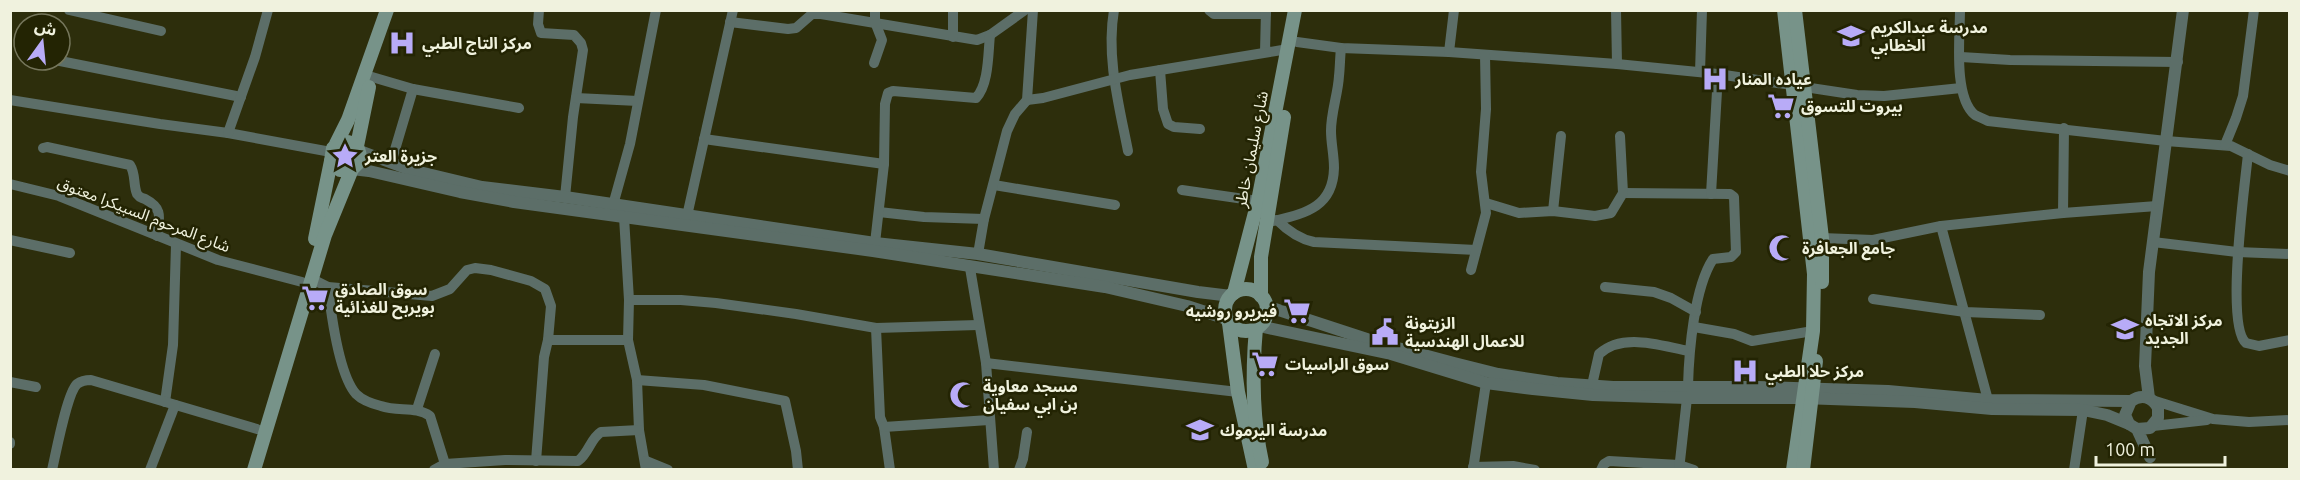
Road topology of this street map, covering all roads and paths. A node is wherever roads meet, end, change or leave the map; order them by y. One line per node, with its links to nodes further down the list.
1 (69, 10): 27 (street)
2 (268, 10): 48 (street)
3 (387, 10): 65 (main road)
4 (395, 10): 43 (main road)
5 (539, 10): 49 (street)
6 (656, 10): 52 (street)
7 (875, 10): 26 (street)
8 (954, 10): 29 (street)
9 (1025, 10): 28 (street)
10 (1033, 10): 51 (street)
11 (1114, 10): 44 (street)
12 (1209, 10): 23 (street)
13 (1295, 10): 30 (main road, شارع سليمان خاطر)
14 (1303, 10): 30 (main road, شارع سليمان خاطر)
15 (1454, 10): 33 (street)
16 (1616, 10): 39 (street)
17 (1702, 10): 41 (street)
18 (1784, 10): 45 (main road)
19 (1795, 10): 45 (main road)
20 (1960, 10): 35 (street)
21 (2183, 10): 36 (street)
22 (2254, 10): 61 (street)
23 (1266, 12): 32 (street)
24 (806, 14): 25 (street); 26 (street)
25 (732, 16): 59 (street)
26 (875, 22): 29 (street); 38 (street)
27 (160, 31)
28 (990, 35): 29 (street); 68 (street)
29 (953, 37)
30 (1292, 45): 31 (street); 32 (street); 77 (main road, شارع سليمان خاطر); 88 (main road, شارع سليمان خاطر)
31 (1341, 48): 33 (street); 88 (street)
32 (1265, 52): 40 (street)
33 (1449, 52): 34 (street)
34 (1485, 55): 39 (street); 78 (street)
35 (1961, 57): 36 (street); 46 (street)
36 (2178, 62): 60 (street)
37 (72, 63): 48 (street)
38 (874, 63)
39 (1617, 64): 41 (street)
40 (1160, 70): 44 (street); 55 (street)
41 (1700, 72): 42 (street)
42 (1718, 74): 45 (street); 75 (street)
43 (372, 77): 47 (street); 63 (main road)
44 (1114, 79): 51 (street); 64 (street)
45 (1799, 87): 46 (street); 91 (main road); 118 (main road)
46 (1961, 88): 54 (street)
47 (413, 89): 53 (street); 67 (street)
48 (241, 97): 56 (street)
49 (576, 98): 52 (street); 76 (street)
50 (10, 100): 56 (street)
51 (1027, 100): 72 (street)
52 (638, 101): 79 (street)
53 (519, 108)
54 (2064, 128): 60 (street); 84 (street)
55 (1200, 129)
56 (228, 133): 65 (street)
57 (1561, 136): 82 (street)
58 (1620, 136): 74 (street)
59 (704, 139): 68 (street); 85 (street)
60 (2166, 141): 61 (street); 81 (street)
61 (2224, 145): 66 (street)
62 (43, 148): 90 (street)
63 (358, 149): 65 (main road); 67 (street); 69 (main road)
64 (1128, 151)
65 (333, 152): 69 (main road); 103 (main road)
66 (2248, 154): 70 (street); 97 (street)
67 (391, 163): 76 (street)
68 (884, 164): 83 (street)
69 (352, 169): 86 (street); 103 (main road)
70 (2289, 171)
71 (10, 184): 90 (street, شارع المرحوم السبيكرا معتوق)
72 (994, 184): 80 (street); 87 (street)
73 (1182, 190): 77 (street)
74 (1623, 194): 75 (street); 82 (street)
75 (1711, 194): 110 (street)
76 (565, 197): 79 (street)
77 (1258, 201): 106 (main road, شارع سليمان خاطر)
78 (1486, 204): 82 (street); 96 (street)
79 (613, 205): 85 (street)
80 (1115, 205)
81 (2157, 206): 84 (street); 93 (street)
82 (1553, 211)
83 (879, 212): 87 (street); 94 (street)
84 (2063, 213): 89 (street)
85 (687, 216): 94 (street)
86 (624, 217): 101 (street); 108 (street)
87 (984, 219): 99 (street)
88 (1271, 222): 96 (street); 109 (main road, شارع سليمان خاطر)
89 (1941, 226): 91 (street); 111 (street)
90 (157, 236): 95 (street, شارع المرحوم السبيكرا معتوق)
91 (1822, 238): 133 (main road)
92 (10, 240): 98 (street)
93 (2153, 242): 97 (street); 125 (street)
94 (875, 243): 99 (street)
95 (176, 245): 103 (street, شارع المرحوم السبيكرا معتوق); 137 (street)
96 (1476, 250): 102 (street)
97 (2237, 252): 100 (street); 121 (street)
98 (70, 253)
99 (978, 254): 106 (street)
100 (2289, 254)
101 (970, 268): 113 (street); 114 (street)
102 (1471, 270)
103 (308, 280): 104 (street, شارع المرحوم السبيكرا معتوق); 146 (main road); 159 (main road)
104 (328, 287): 119 (street); 138 (street)
105 (1605, 287): 110 (street)
106 (1233, 294): 109 (main road); 113 (main road)
107 (1873, 299): 111 (street)
108 (629, 300): 117 (street); 120 (street)
109 (1263, 301): 115 (main road); 129 (street)
110 (1696, 312): 116 (street)
111 (1965, 312): 112 (street); 135 (street)
112 (2040, 315)
113 (1228, 321): 115 (main road); 131 (main road)
114 (978, 325): 117 (street); 124 (street)
115 (1257, 327): 128 (street); 167 (main road)
116 (1694, 327): 118 (street); 122 (street)
117 (876, 328): 143 (street)
118 (1813, 331): 133 (main road)
119 (548, 340): 120 (street); 149 (street)
120 (628, 340): 126 (street)
121 (2289, 340)
122 (1689, 351): 129 (street); 132 (street)
123 (435, 354): 138 (street)
124 (986, 363): 131 (street); 141 (street)
125 (2145, 366): 134 (street); 136 (street)
126 (637, 380): 147 (street); 162 (street)
127 (10, 382): 130 (street)
128 (1486, 383): 132 (street); 155 (street)
129 (1592, 385): 132 (street)
130 (36, 387)
131 (1238, 392): 166 (main road)
132 (1687, 392): 133 (street); 154 (street)
133 (1808, 394): 135 (street); 139 (street); 171 (main road); 172 (main road)
134 (2151, 399): 136 (street); 140 (street); 145 (street)
135 (1988, 400): 136 (street)
136 (2133, 400): 144 (street)
137 (170, 403): 146 (street); 156 (street); 157 (street)
138 (417, 410): 151 (street)
139 (2083, 410): 144 (street); 173 (street)
140 (2213, 419): 142 (street); 145 (street)
141 (989, 420): 143 (street); 164 (street)
142 (2289, 420)
143 (884, 427): 163 (street)
144 (2133, 427): 145 (street); 150 (street)
145 (2152, 427): 150 (street)
146 (257, 429): 158 (main road)
147 (639, 430): 152 (street); 153 (street)
148 (1028, 432): 165 (street)
149 (536, 461): 151 (street); 153 (street)
150 (2150, 463)
151 (445, 464): 160 (street)
152 (646, 465): 161 (street)
153 (559, 466)
154 (1679, 467): 169 (street); 170 (street)
155 (1473, 469): 168 (street)
156 (52, 470)
157 (150, 470)
158 (245, 470)
159 (254, 470)
160 (434, 470)
161 (668, 470)
162 (798, 470)
163 (890, 470)
164 (994, 470)
165 (1019, 470)
166 (1255, 470)
167 (1263, 470)
168 (1535, 470)
169 (1601, 470)
170 (1694, 470)
171 (1793, 470)
172 (1803, 470)
173 (2074, 470)

